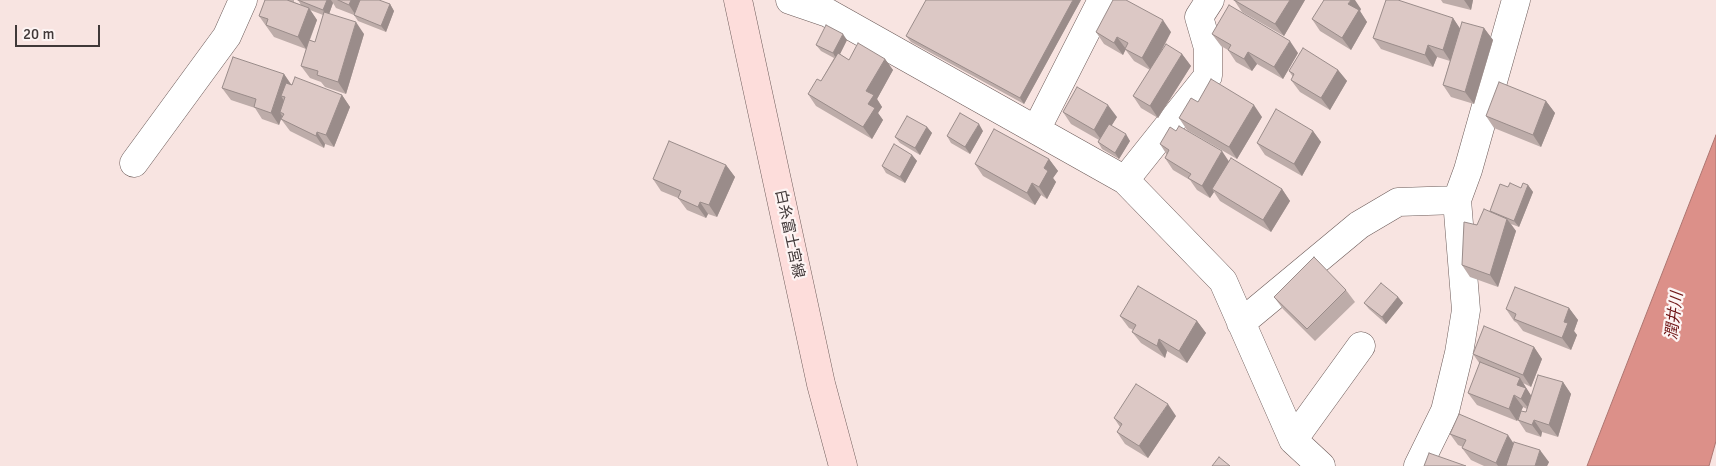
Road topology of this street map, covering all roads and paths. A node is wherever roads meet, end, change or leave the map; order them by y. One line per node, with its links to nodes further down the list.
1 (243, 0): 9 (street)
2 (738, 0): 15 (main road, 白糸富士宮線)
3 (790, 0): 7 (street)
4 (1102, 0): 8 (street)
5 (1210, 0): 10 (street)
6 (1516, 0): 11 (street)
7 (832, 6): 8 (street)
8 (1036, 130): 10 (street)
9 (134, 163)
10 (1125, 180): 12 (street)
11 (1457, 200): 12 (street); 17 (street)
12 (1241, 322): 14 (street)
13 (1361, 346): 14 (street)
14 (1293, 440): 16 (street)
15 (843, 466)
16 (1321, 466)
17 (1418, 466)

